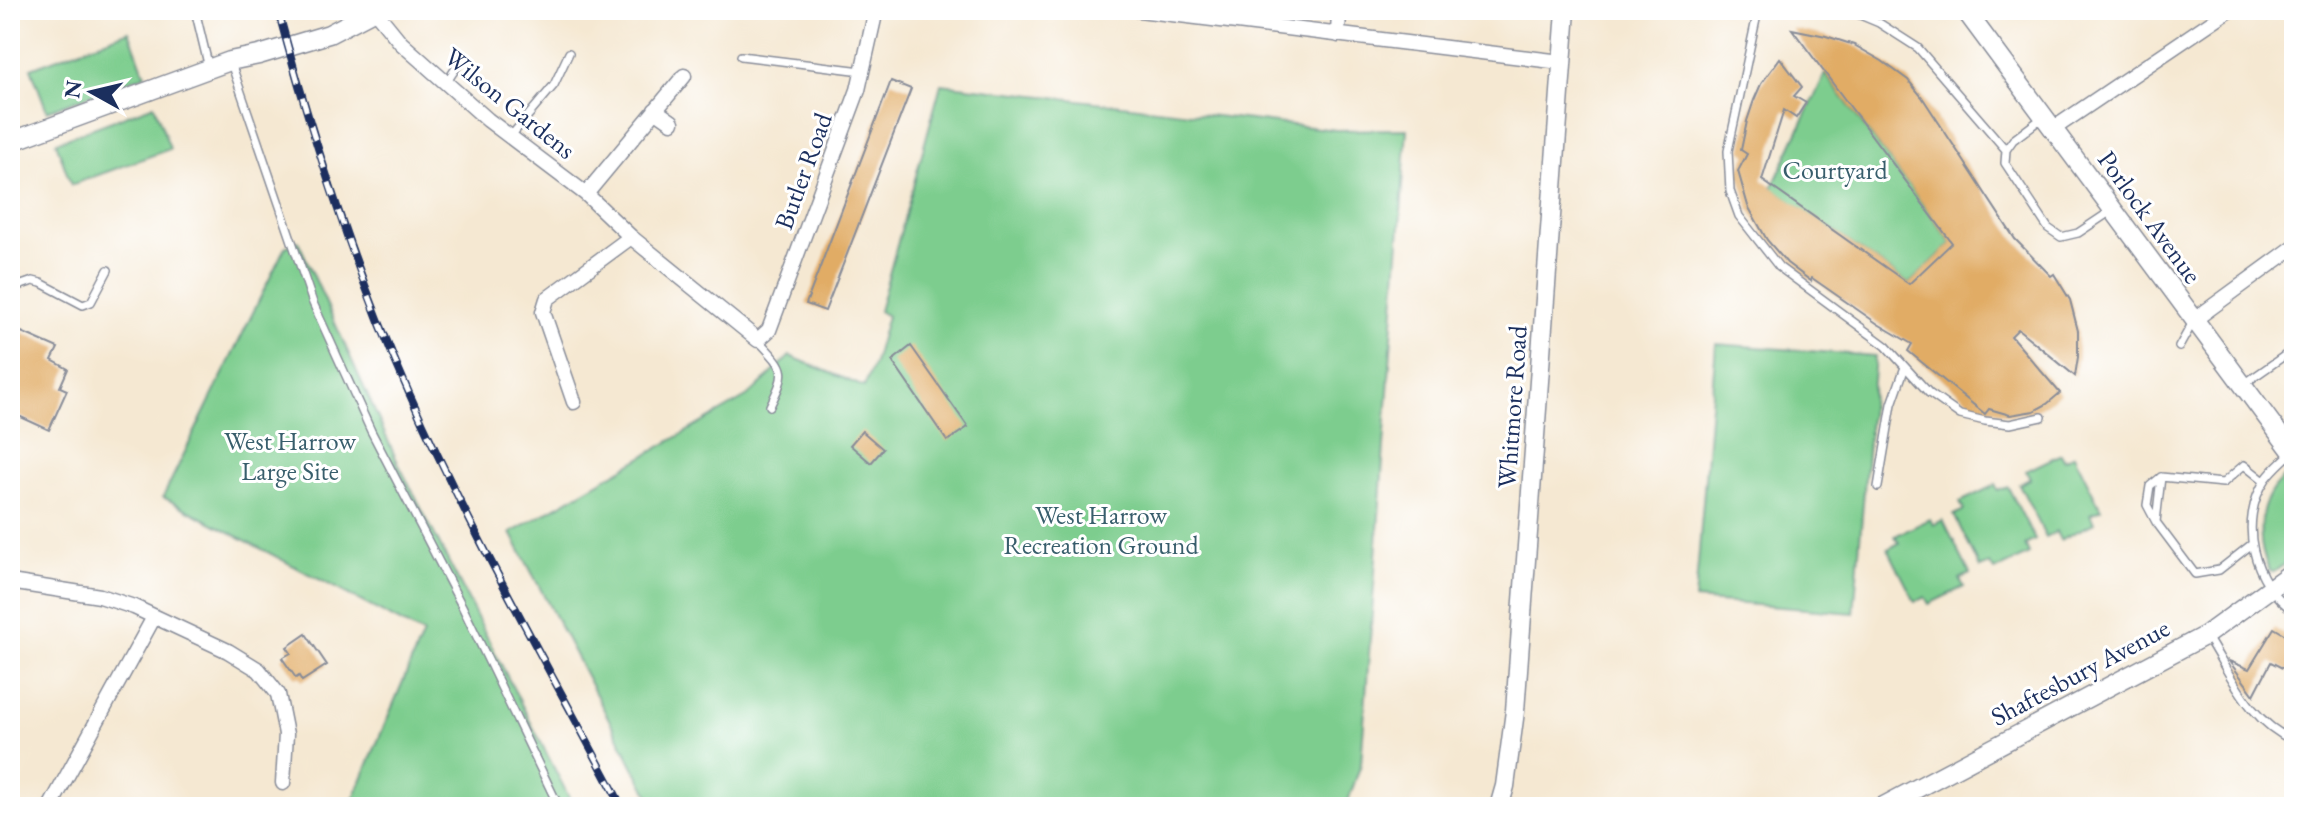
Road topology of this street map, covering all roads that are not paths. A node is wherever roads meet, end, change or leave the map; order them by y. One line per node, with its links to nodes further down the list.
1 (195, 10): 19 (lane)
2 (375, 10): 12 (street); 22 (street, Wilson Gardens)
3 (876, 10): 20 (street, Butler Road)
4 (1139, 10): 11 (street)
5 (1339, 10): 13 (street)
6 (1566, 10): 17 (street, Whitmore Road)
7 (1758, 10): 39 (lane)
8 (1848, 10): 28 (lane)
9 (1965, 10): 25 (street, Porlock Avenue)
10 (2229, 10): 25 (street)
11 (1187, 13): 13 (street)
12 (344, 17): 16 (street)
13 (1338, 35): 17 (street)
14 (569, 53): 26 (lane)
15 (741, 56): 20 (lane)
16 (230, 61): 19 (street); 57 (lane)
17 (1561, 62): 58 (street, Whitmore Road)
18 (458, 65): 22 (lane)
19 (209, 70): 27 (street)
20 (863, 71): 36 (street, Butler Road)
21 (684, 76): 23 (street, Wilson Gardens)
22 (446, 83): 26 (street, Wilson Gardens)
23 (655, 110): 24 (street); 29 (street, Wilson Gardens)
24 (672, 122)
25 (2049, 122): 28 (lane); 30 (street, Porlock Avenue)
26 (510, 137): 29 (street, Wilson Gardens)
27 (10, 142)
28 (2006, 150): 30 (lane)
29 (586, 194): 31 (street, Wilson Gardens)
30 (2113, 210): 35 (street, Porlock Avenue)
31 (631, 237): 36 (street, Wilson Gardens); 41 (street)
32 (2294, 247): 35 (street)
33 (108, 270): 34 (lane)
34 (10, 289)
35 (2194, 320): 37 (lane); 40 (street, Porlock Avenue)
36 (758, 340): 42 (lane)
37 (2179, 347)
38 (2294, 349): 40 (lane)
39 (1905, 367): 43 (lane); 46 (lane)
40 (2242, 386): 44 (street, Porlock Avenue)
41 (574, 402)
42 (770, 406)
43 (2042, 417)
44 (2293, 453): 45 (lane)
45 (2264, 481): 47 (lane); 47 (lane)
46 (1878, 487)
47 (2252, 544): 50 (lane)
48 (2294, 571): 50 (street, Shaftesbury Avenue)
49 (10, 582): 52 (street)
50 (2270, 589): 51 (lane); 53 (street, Shaftesbury Avenue)
51 (2294, 611)
52 (154, 617): 55 (street); 56 (street)
53 (2206, 635): 54 (lane); 59 (street, Shaftesbury Avenue)
54 (2294, 741)
55 (283, 783)
56 (50, 807)
57 (559, 807)
58 (1499, 807)
59 (1882, 807)

